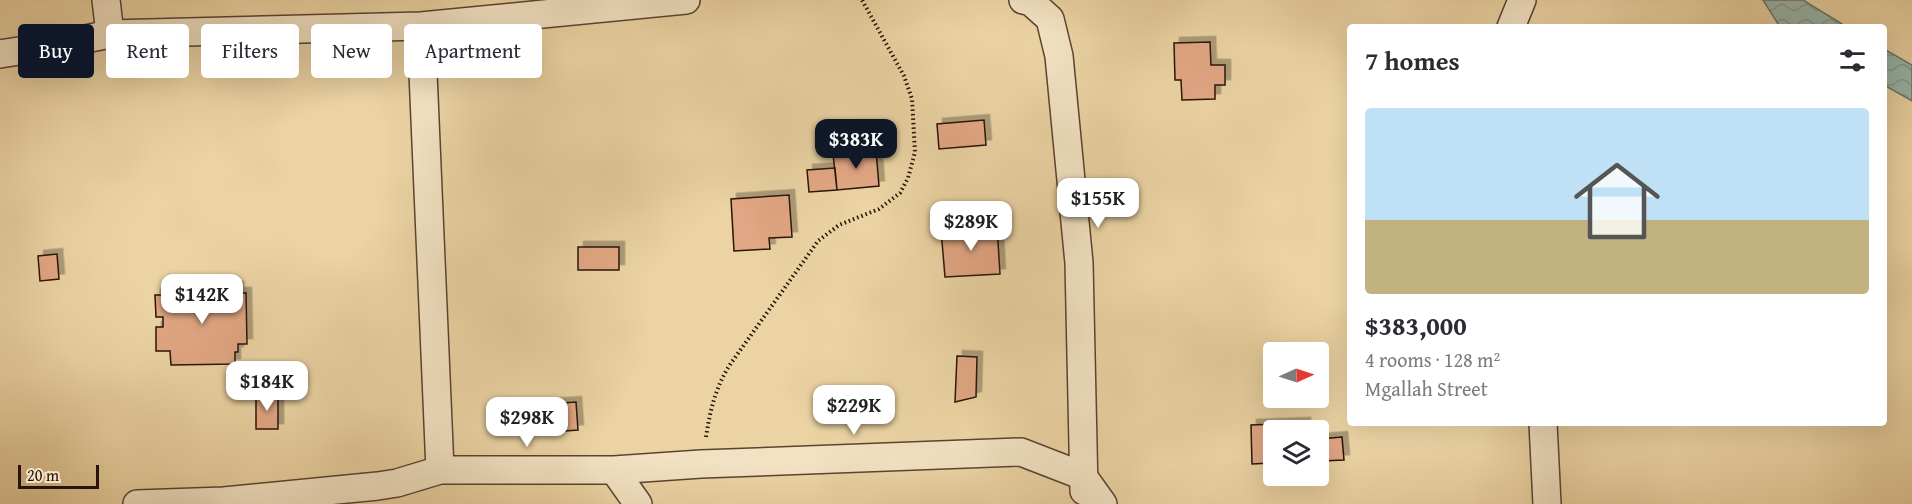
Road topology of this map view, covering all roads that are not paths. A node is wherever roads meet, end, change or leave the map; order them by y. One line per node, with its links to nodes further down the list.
1 (106, 0): 5 (street)
2 (686, 0): 6 (street)
3 (1023, 0): 16 (street)
4 (1522, 0): 7 (street)
5 (109, 24)
6 (441, 24)
7 (1512, 24)
8 (404, 26): 9 (street)
9 (189, 32)
10 (106, 35): 11 (street)
11 (0, 54)
12 (423, 78): 14 (street)
13 (1543, 426): 22 (street)
14 (440, 470): 15 (street); 17 (street)
15 (614, 470): 16 (street); 19 (street)
16 (1083, 476): 20 (street); 21 (street)
17 (224, 502): 18 (street)
18 (137, 504)
19 (638, 504)
20 (1085, 504)
21 (1103, 504)
22 (1546, 504)

